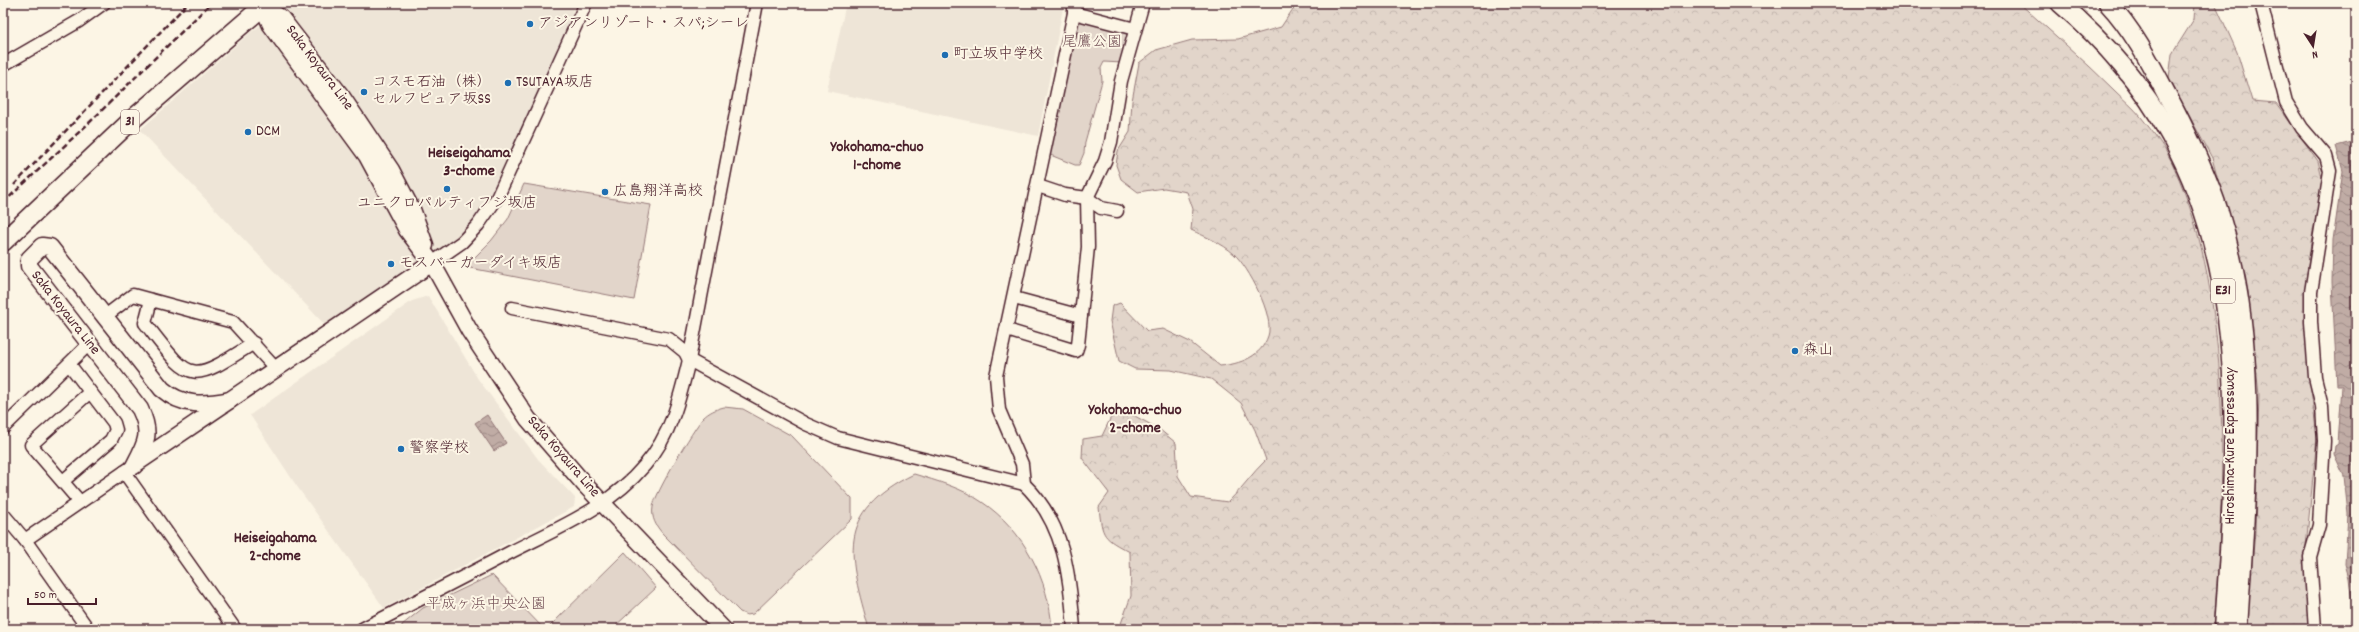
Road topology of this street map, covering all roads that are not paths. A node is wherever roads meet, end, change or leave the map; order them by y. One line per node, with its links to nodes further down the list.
1 (104, 3): 11 (street)
2 (586, 3): 16 (street)
3 (757, 3): 25 (street)
4 (1143, 3): 10 (street)
5 (2060, 3): 44 (highway, Hiroshima-Kure Expressway / E31)
6 (2108, 3): 45 (highway, Hiroshima-Kure Expressway / E31)
7 (2261, 3): 46 (street)
8 (264, 4): 15 (highway, 31); 16 (main road, Saka Koyaura Line)
9 (1074, 8): 10 (street); 12 (street)
10 (1136, 29): 13 (street)
11 (3, 65)
12 (1038, 186): 13 (street); 17 (street)
13 (1087, 198): 14 (street); 20 (street)
14 (1117, 211)
15 (3, 242)
16 (432, 263): 27 (main road, Saka Koyaura Line); 35 (main road, Saka Koyaura Line)
17 (1014, 298): 20 (street); 22 (street)
18 (151, 300): 21 (street); 23 (street); 23 (street)
19 (512, 308): 25 (street)
20 (1081, 316): 22 (street)
21 (104, 317): 24 (main road, Saka Koyaura Line); 29 (main road, Saka Koyaura Line)
22 (1007, 330): 33 (street)
23 (254, 343): 27 (street)
24 (89, 344): 26 (street); 31 (main road, Saka Koyaura Line)
25 (689, 360): 33 (street); 35 (street)
26 (69, 364): 28 (street); 30 (street)
27 (276, 369): 29 (main road, Saka Koyaura Line)
28 (90, 392): 32 (street); 32 (street)
29 (230, 400): 31 (main road, Saka Koyaura Line)
30 (3, 428)
31 (129, 469): 34 (street); 40 (street)
32 (63, 481): 34 (street)
33 (1024, 484): 43 (street)
34 (80, 502): 37 (street)
35 (604, 504): 38 (street); 42 (main road, Saka Koyaura Line)
36 (3, 514): 37 (street)
37 (25, 540): 39 (street)
38 (386, 624): 41 (street)
39 (88, 629)
40 (235, 629)
41 (362, 629)
42 (723, 629)
43 (1074, 629)
44 (2224, 629)
45 (2238, 629)
46 (2315, 629)

